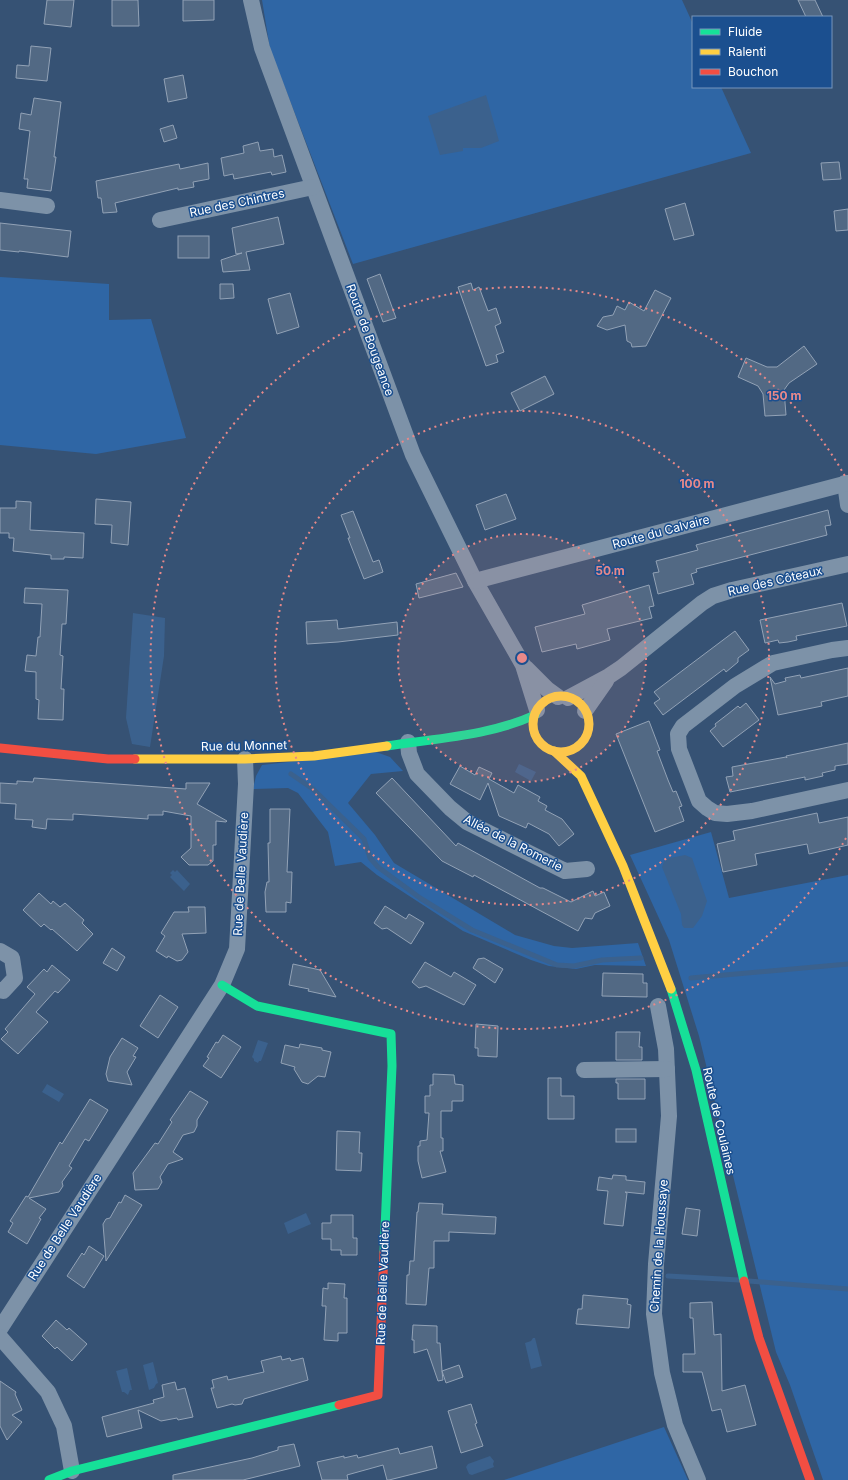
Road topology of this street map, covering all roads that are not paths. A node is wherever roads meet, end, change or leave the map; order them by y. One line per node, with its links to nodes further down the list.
1 (252, 0): 2 (street, Route de Bougeance)
2 (313, 187): 5 (street, Rue des Chintres); 9 (street, Route de Bougeance)
3 (0, 200): 4 (street)
4 (47, 206)
5 (160, 220)
6 (847, 483): 7 (street); 9 (street, Route du Calvaire)
7 (848, 505)
8 (848, 564): 12 (street, Rue des Côteaux)
9 (475, 581): 11 (street, Route de Bougeance)
10 (848, 648): 26 (street)
11 (523, 665): 13 (street, Route de Bougeance); 15 (street, Route de Bougeance)
12 (609, 676): 13 (street, Rue des Côteaux); 14 (street, Rue des Côteaux)
13 (563, 697): 14 (street); 15 (street)
14 (585, 711): 21 (street)
15 (536, 713): 16 (street, Rue du Monnet); 19 (street)
16 (488, 731): 17 (street, Rue du Monnet); 20 (street, Rue du Monnet)
17 (511, 735)
18 (526, 738): 19 (street)
19 (539, 741): 23 (street)
20 (408, 742): 24 (street, Rue du Monnet); 27 (street, Allée de la Romerie)
21 (582, 742): 23 (street); 25 (street, Route de Coulaines)
22 (0, 748): 24 (street, Rue du Monnet)
23 (554, 751): 25 (street, Route de Coulaines)
24 (245, 759): 29 (street, Rue de Belle Vaudière)
25 (581, 776): 39 (street, Route de Coulaines)
26 (848, 790)
27 (587, 869)
28 (0, 951): 30 (street)
29 (222, 985): 34 (street, Rue de Belle Vaudière); 36 (street, Rue de Belle Vaudière)
30 (0, 990)
31 (658, 1006): 32 (street, Chemin de la Houssaye)
32 (667, 1069): 33 (street); 38 (street, Chemin de la Houssaye)
33 (584, 1070)
34 (0, 1329)
35 (0, 1337): 36 (street)
36 (72, 1471): 37 (street, Rue de Belle Vaudière)
37 (49, 1480)
38 (698, 1480)
39 (810, 1480)

